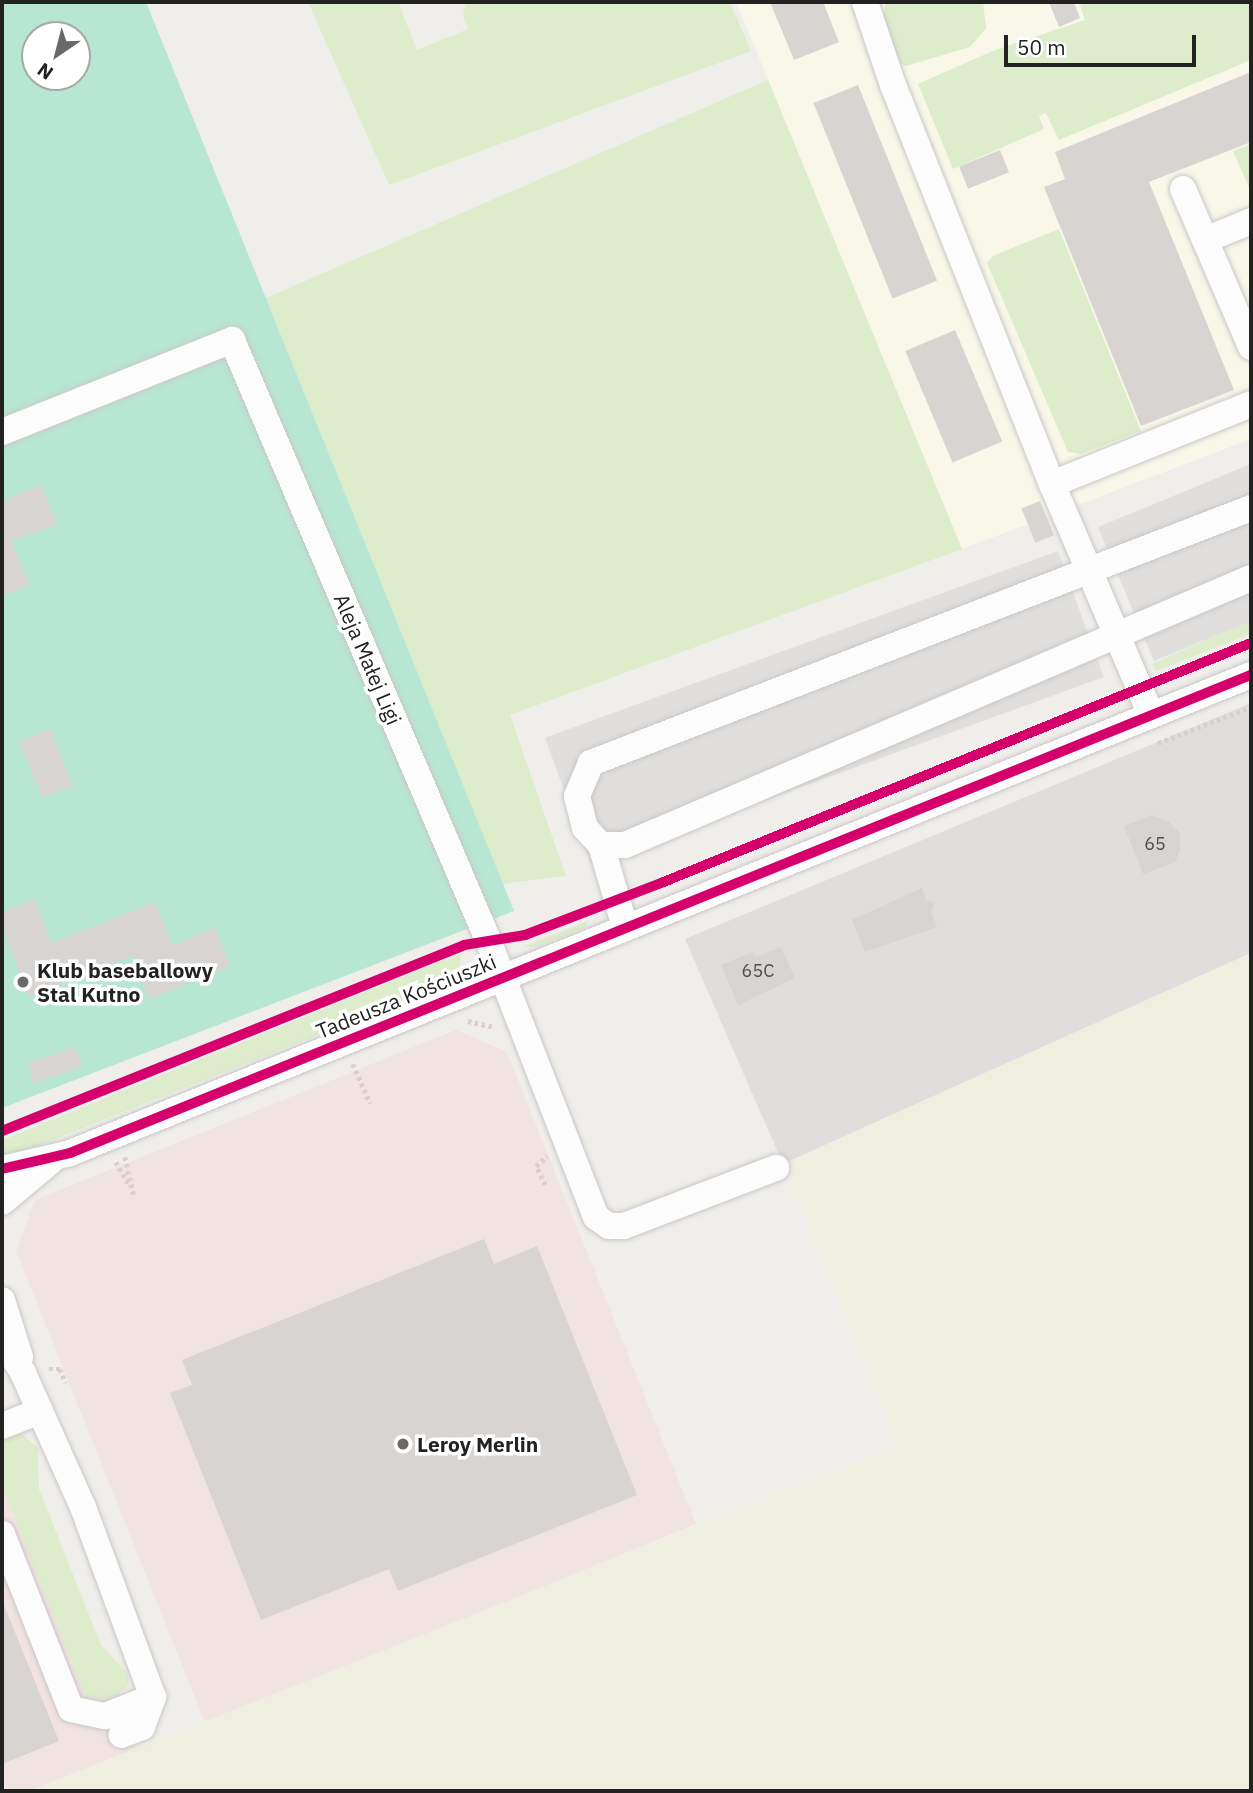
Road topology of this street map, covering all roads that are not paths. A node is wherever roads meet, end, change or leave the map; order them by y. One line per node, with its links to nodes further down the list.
1 (865, 2): 8 (street)
2 (1183, 189): 4 (street)
3 (1251, 221): 4 (street)
4 (1205, 240): 5 (street)
5 (1251, 347)
6 (1251, 404): 8 (street)
7 (2, 432): 17 (street, Aleja Małej Ligi)
8 (1052, 484): 10 (street)
9 (1251, 508): 10 (street)
10 (1088, 572): 12 (street); 15 (street)
11 (1251, 578): 12 (street)
12 (1116, 636): 14 (street); 15 (street)
13 (1251, 675): 14 (street, Tadeusza Kościuszki)
14 (1151, 715): 16 (street, Tadeusza Kościuszki)
15 (601, 845): 16 (street)
16 (625, 927): 17 (street, Tadeusza Kościuszki)
17 (503, 978): 18 (street, Tadeusza Kościuszki); 19 (street, Aleja Małej Ligi)
18 (51, 1161): 20 (street, Tadeusza Kościuszki); 21 (street, Tadeusza Kościuszki)
19 (776, 1168)
20 (2, 1169)
21 (2, 1202)
22 (2, 1300): 24 (street)
23 (2, 1339): 24 (street)
24 (23, 1373): 25 (street)
25 (40, 1411): 26 (street); 28 (street)
26 (2, 1426)
27 (2, 1534): 28 (street)
28 (153, 1698): 29 (street)
29 (121, 1735)

